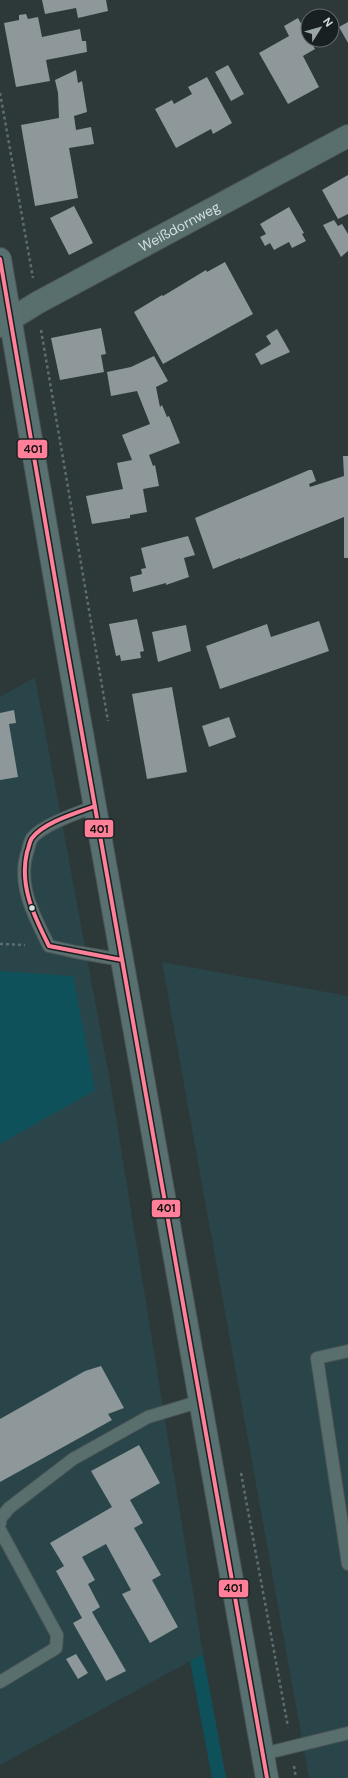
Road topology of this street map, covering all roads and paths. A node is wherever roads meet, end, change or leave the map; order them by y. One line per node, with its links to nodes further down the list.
1 (0, 93): 4 (path)
2 (348, 136): 4 (street, Weißdornweg)
3 (0, 259): 5 (main road)
4 (37, 303): 5 (street, Weißdornweg); 6 (path)
5 (5, 323): 7 (main road)
6 (109, 728)
7 (95, 806): 8 (main road); 8 (lane)
8 (122, 960): 10 (main road)
9 (348, 1351): 14 (lane)
10 (201, 1401): 12 (lane); 18 (main road)
11 (239, 1465): 17 (path)
12 (0, 1523)
13 (0, 1530): 15 (lane)
14 (348, 1564)
15 (0, 1682)
16 (348, 1733): 17 (lane)
17 (291, 1746): 18 (lane); 20 (path)
18 (263, 1754): 19 (main road)
19 (268, 1778)
20 (296, 1778)

